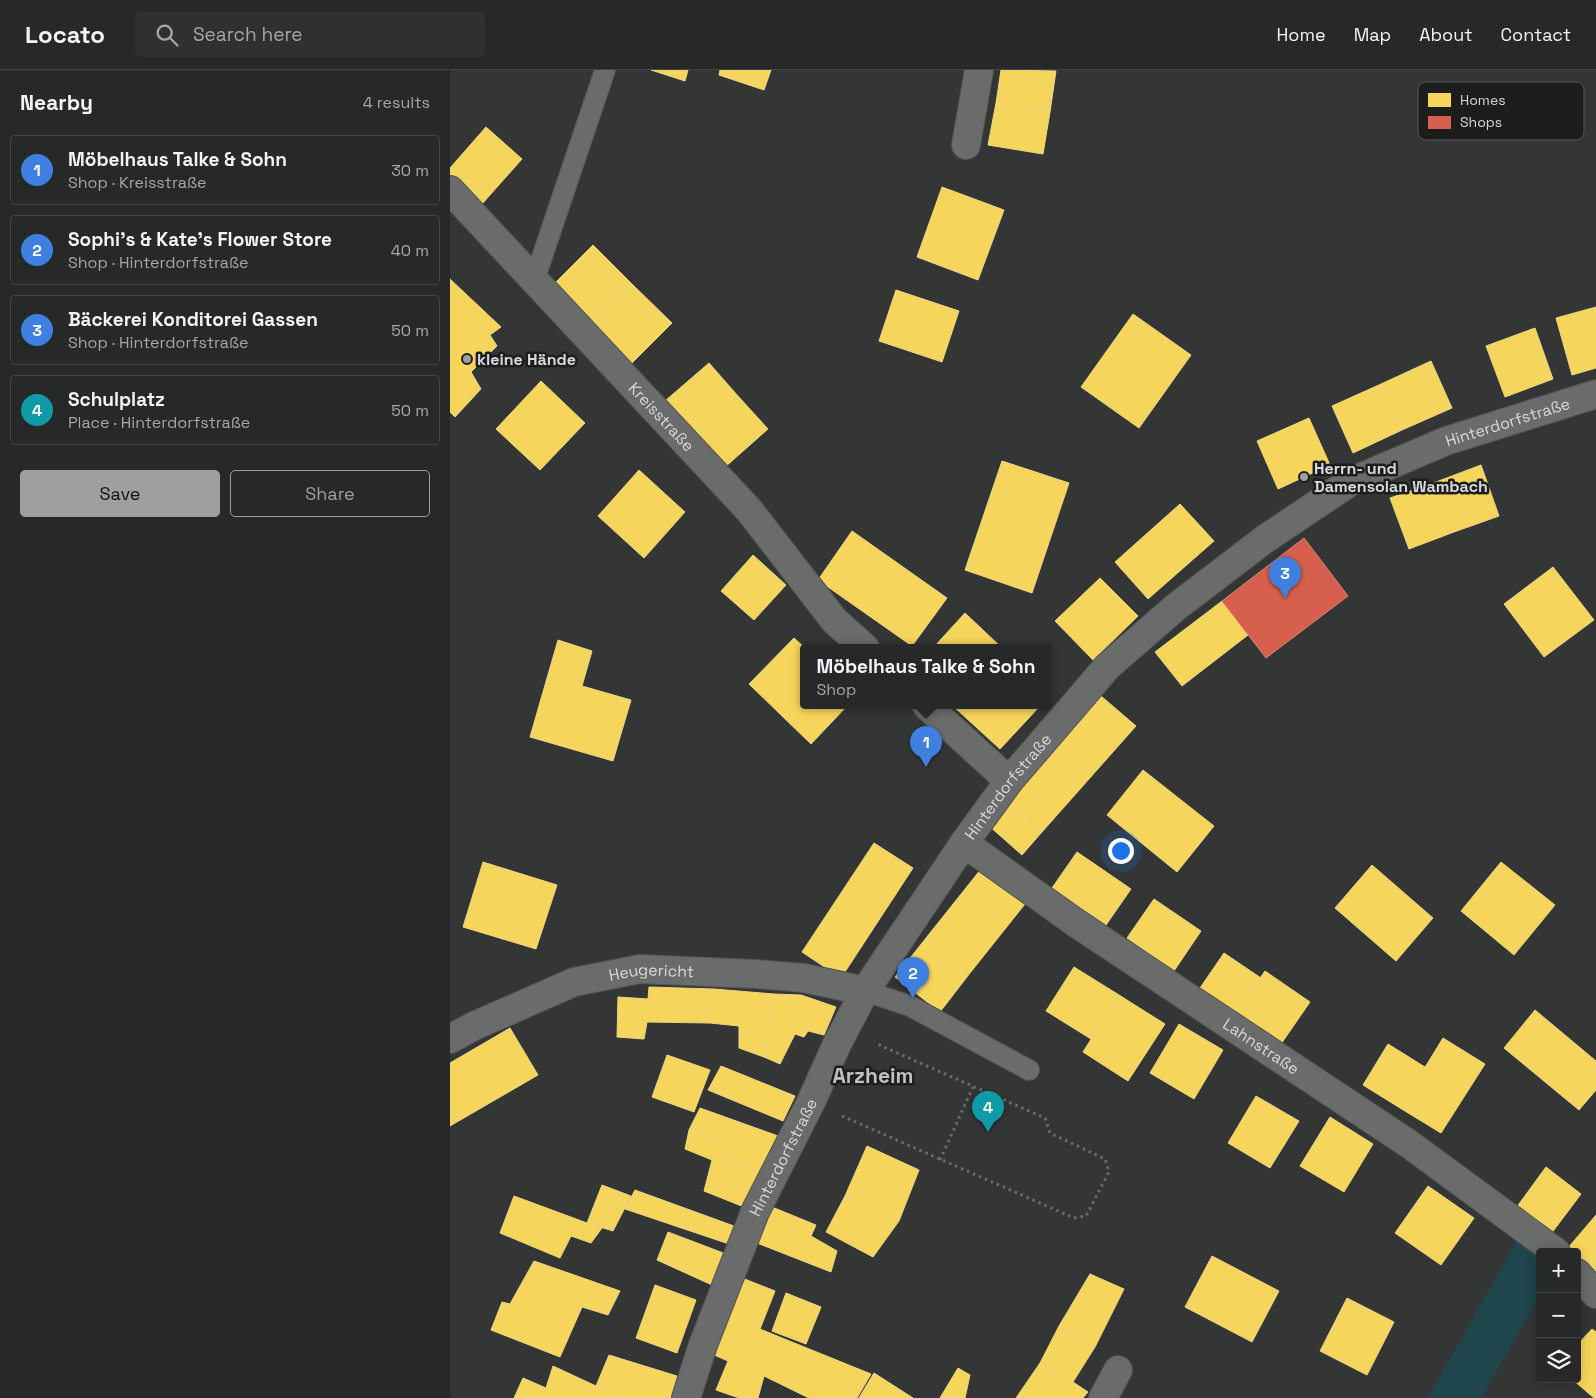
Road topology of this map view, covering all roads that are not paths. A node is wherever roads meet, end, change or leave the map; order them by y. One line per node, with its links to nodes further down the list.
1 (605, 70): 5 (lane)
2 (979, 70): 3 (street)
3 (966, 145)
4 (450, 190): 5 (street, Kreisstraße)
5 (534, 281): 7 (street, Kreisstraße)
6 (1596, 394): 9 (street, Hinterdorfstraße)
7 (861, 644)
8 (930, 709): 9 (street)
9 (1009, 781): 10 (street, Hinterdorfstraße)
10 (964, 843): 11 (street, Hinterdorfstraße); 14 (street, Lahnstraße)
11 (865, 991): 12 (street, Heugericht); 13 (lane); 18 (street, Hinterdorfstraße)
12 (450, 1040)
13 (1030, 1070)
14 (1551, 1248)
15 (1581, 1277): 16 (street)
16 (1596, 1294)
17 (1118, 1370): 19 (street)
18 (688, 1397)
19 (1102, 1398)

